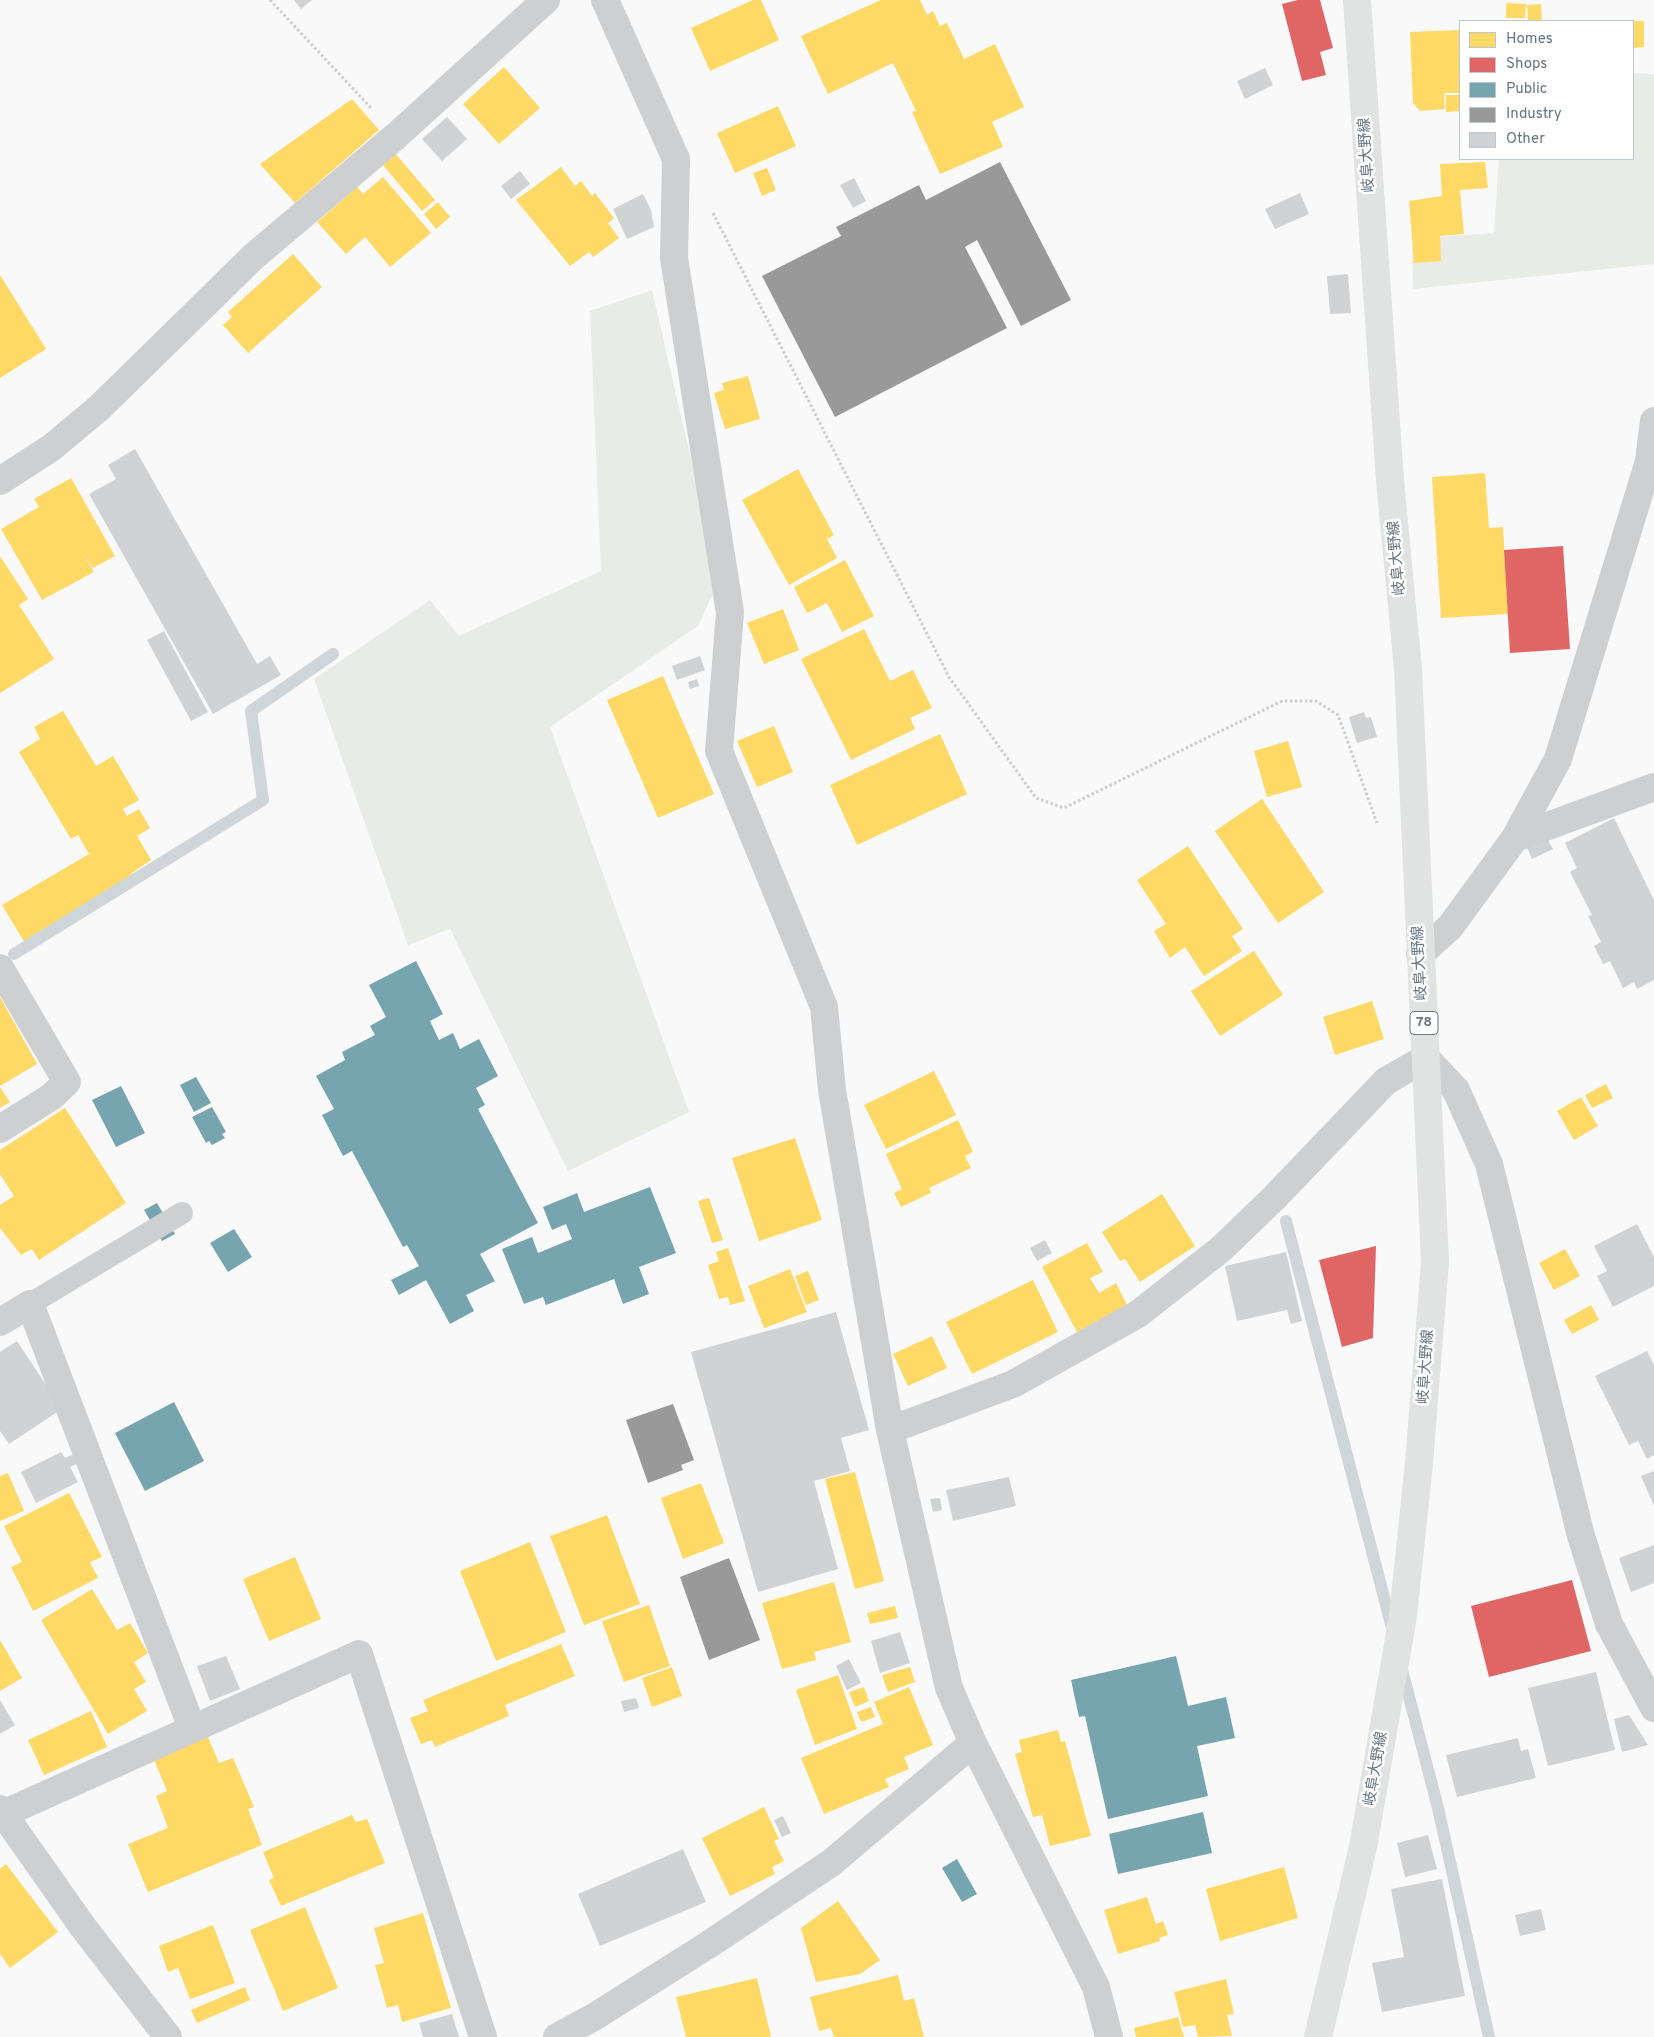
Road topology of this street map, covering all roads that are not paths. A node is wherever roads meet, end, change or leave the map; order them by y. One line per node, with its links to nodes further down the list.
1 (546, 0): 5 (street)
2 (605, 0): 15 (street)
3 (1357, 0): 8 (main road, 岐阜大野線 / 78)
4 (1654, 421): 7 (street)
5 (0, 481)
6 (1654, 787): 7 (street)
7 (1515, 838): 8 (street)
8 (1420, 954): 10 (main road, 岐阜大野線 / 78)
9 (0, 968): 11 (street)
10 (1426, 1058): 15 (street); 16 (street); 24 (main road, 岐阜大野線 / 78)
11 (0, 1129)
12 (182, 1213): 13 (lane)
13 (30, 1304): 14 (street); 17 (street)
14 (0, 1322)
15 (890, 1430): 18 (street)
16 (1654, 1708)
17 (192, 1728): 19 (street); 21 (street)
18 (973, 1743): 22 (street); 23 (street)
19 (1, 1811): 20 (street)
20 (168, 2037)
21 (483, 2037)
22 (557, 2037)
23 (1109, 2037)
24 (1318, 2037)

